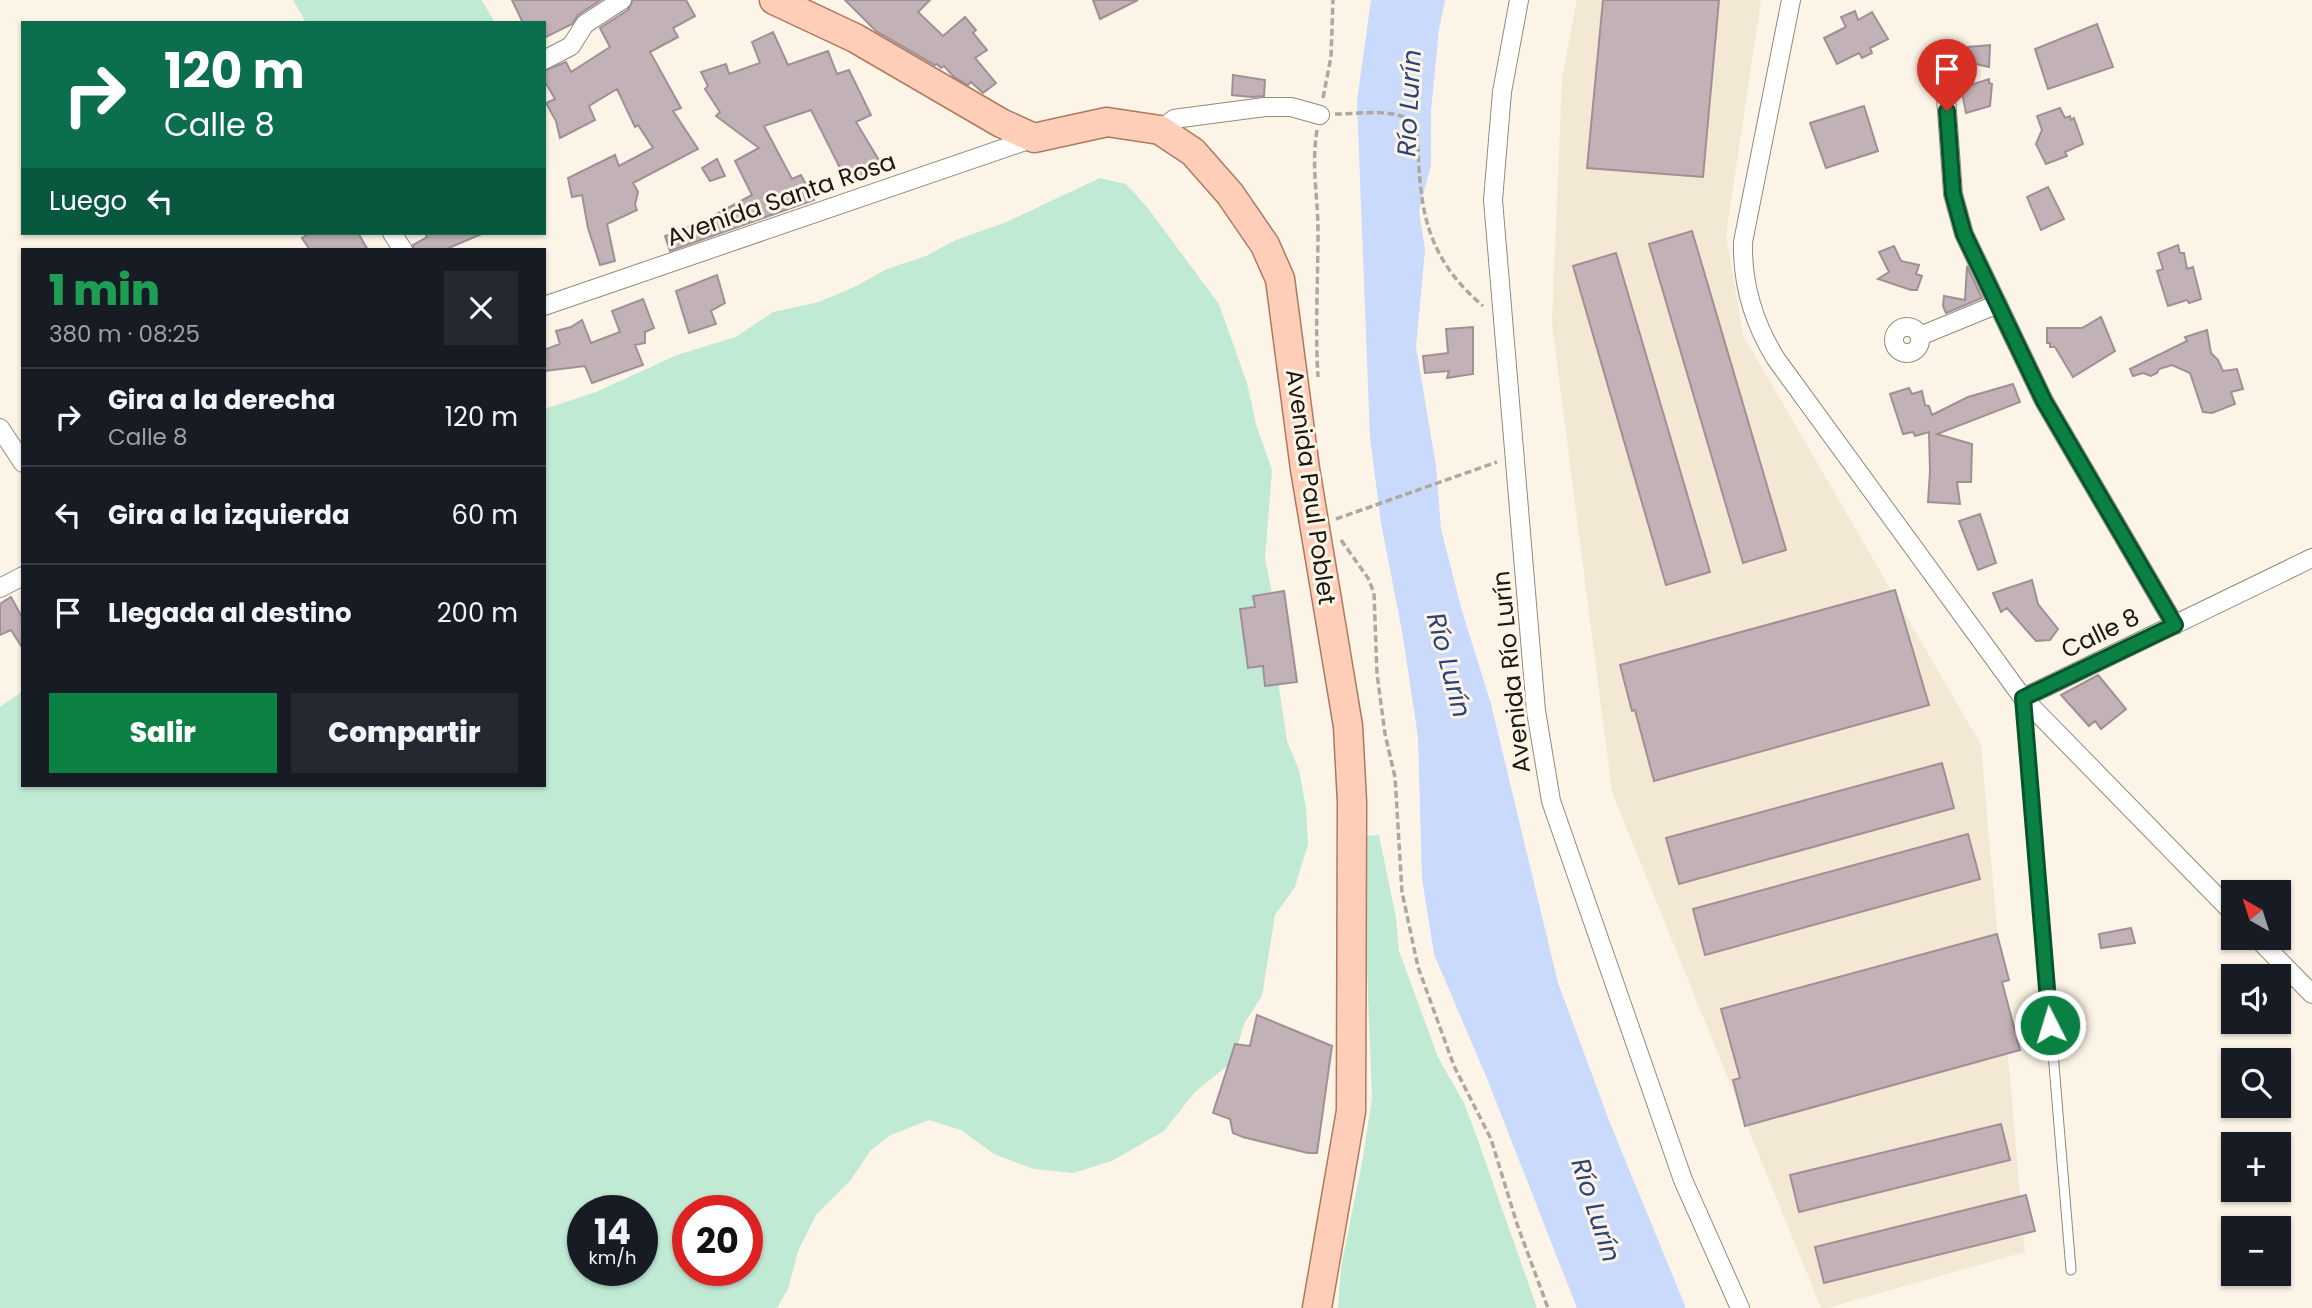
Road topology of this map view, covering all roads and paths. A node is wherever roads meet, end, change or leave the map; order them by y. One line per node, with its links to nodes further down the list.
1 (622, 0): 7 (street)
2 (774, 0): 10 (main road)
3 (1333, 0): 8 (path)
4 (1519, 0): 13 (street, Avenida Río Lurín)
5 (1791, 0): 25 (street)
6 (1943, 57): 11 (street)
7 (546, 59)
8 (1320, 114): 9 (street); 13 (path); 15 (path)
9 (1160, 130): 10 (main road, Avenida Paul Poblet); 30 (main road, Avenida Paul Poblet)
10 (1034, 138): 12 (street, Avenida Santa Rosa)
11 (1998, 304): 14 (street); 24 (street)
12 (546, 305)
13 (1503, 323): 17 (street, Avenida Río Lurín)
14 (1920, 336)
15 (1319, 388)
16 (0, 428): 18 (street)
17 (1515, 456): 19 (path); 32 (street, Avenida Río Lurín)
18 (21, 460)
19 (1355, 513)
20 (1336, 530): 31 (path)
21 (2312, 558): 24 (street, Calle 8)
22 (21, 577): 23 (street)
23 (0, 588)
24 (2175, 625): 25 (street, Calle 8)
25 (2023, 698): 26 (street); 29 (lane)
26 (2221, 901)
27 (2269, 950): 28 (street)
28 (2312, 995)
29 (2071, 1270)
30 (1317, 1308)
31 (1548, 1308)
32 (1740, 1308)

